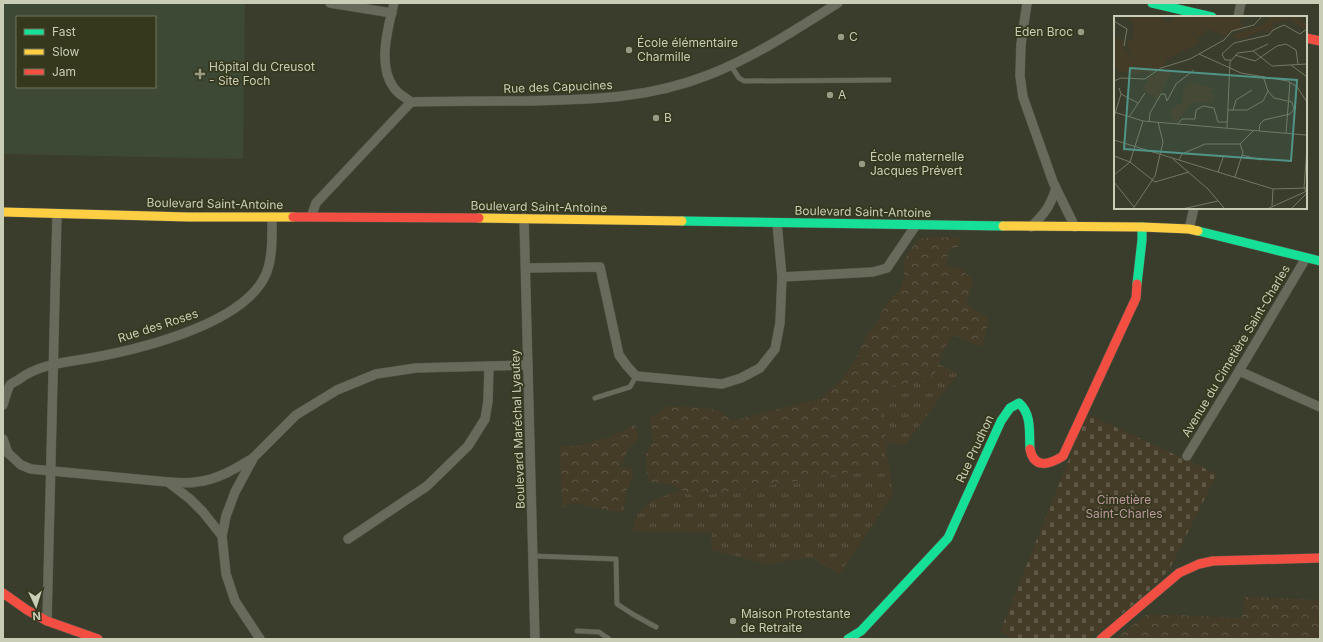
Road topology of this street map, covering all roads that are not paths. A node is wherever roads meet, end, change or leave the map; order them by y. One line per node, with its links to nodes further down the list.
1 (330, 3): 7 (street)
2 (394, 3): 7 (street)
3 (838, 3): 12 (street, Rue des Capucines)
4 (1027, 3): 15 (street)
5 (1152, 3): 8 (street)
6 (1241, 3): 9 (street)
7 (392, 13): 14 (street)
8 (1208, 16)
9 (1238, 16)
10 (1307, 38): 11 (street)
11 (1320, 41)
12 (731, 66): 13 (lane); 14 (street, Rue des Capucines)
13 (889, 80)
14 (411, 102): 20 (street)
15 (1056, 188): 24 (street); 25 (street)
16 (1194, 209): 27 (street)
17 (3, 212): 18 (street, Boulevard Saint-Antoine)
18 (57, 214): 19 (street, Boulevard Saint-Antoine); 32 (street)
19 (272, 217): 20 (street, Boulevard Saint-Antoine); 32 (street, Rue des Roses)
20 (311, 217): 21 (street, Boulevard Saint-Antoine)
21 (524, 218): 22 (street, Boulevard Saint-Antoine); 30 (street, Boulevard Maréchal Lyautey)
22 (777, 222): 23 (street, Boulevard Saint-Antoine); 31 (street)
23 (916, 225): 24 (street, Boulevard Saint-Antoine); 31 (street)
24 (1031, 227): 25 (street, Boulevard Saint-Antoine)
25 (1075, 227): 26 (street, Boulevard Saint-Antoine)
26 (1142, 227): 27 (street, Boulevard Saint-Antoine); 57 (street, Rue Prudhon)
27 (1189, 229): 28 (street, Boulevard Saint-Antoine)
28 (1306, 258): 29 (street, Boulevard Saint-Antoine); 35 (street, Avenue du Cimetière Saint-Charles)
29 (1320, 262)
30 (526, 268): 33 (street, Boulevard Maréchal Lyautey); 36 (street)
31 (782, 277): 36 (street)
32 (54, 363): 38 (street, Rue des Roses); 43 (street)
33 (528, 365): 34 (street); 47 (street, Boulevard Maréchal Lyautey)
34 (489, 366): 42 (street); 46 (street)
35 (1239, 371): 39 (street); 41 (street, Avenue du Cimetière Saint-Charles)
36 (636, 376): 37 (lane)
37 (595, 398)
38 (3, 405)
39 (1320, 406)
40 (3, 439): 43 (street)
41 (1187, 456)
42 (254, 457): 44 (street); 45 (street)
43 (51, 471): 44 (street); 50 (street)
44 (168, 482): 45 (street)
45 (222, 536): 54 (street)
46 (348, 539)
47 (534, 556): 51 (lane); 55 (street, Boulevard Maréchal Lyautey)
48 (1320, 558): 58 (street)
49 (3, 594): 50 (street)
50 (47, 621): 53 (street)
51 (656, 627)
52 (578, 631): 56 (lane)
53 (98, 639)
54 (260, 639)
55 (535, 639)
56 (608, 639)
57 (848, 639)
58 (1100, 639)

